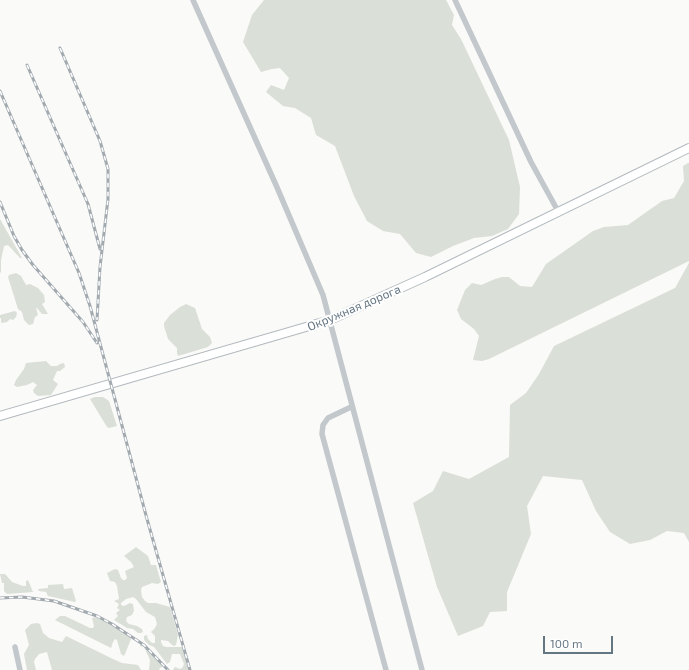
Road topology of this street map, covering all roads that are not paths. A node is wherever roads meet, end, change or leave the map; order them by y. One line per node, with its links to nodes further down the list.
1 (193, 0): 5 (street)
2 (455, 0): 4 (street)
3 (689, 148): 4 (main road, Окружная дорога)
4 (559, 213): 5 (main road, Окружная дорога)
5 (330, 320): 6 (street); 7 (main road, Окружная дорога)
6 (351, 407): 10 (street); 11 (street)
7 (0, 416)
8 (15, 648): 9 (street)
9 (20, 670)
10 (386, 670)
11 (422, 670)

